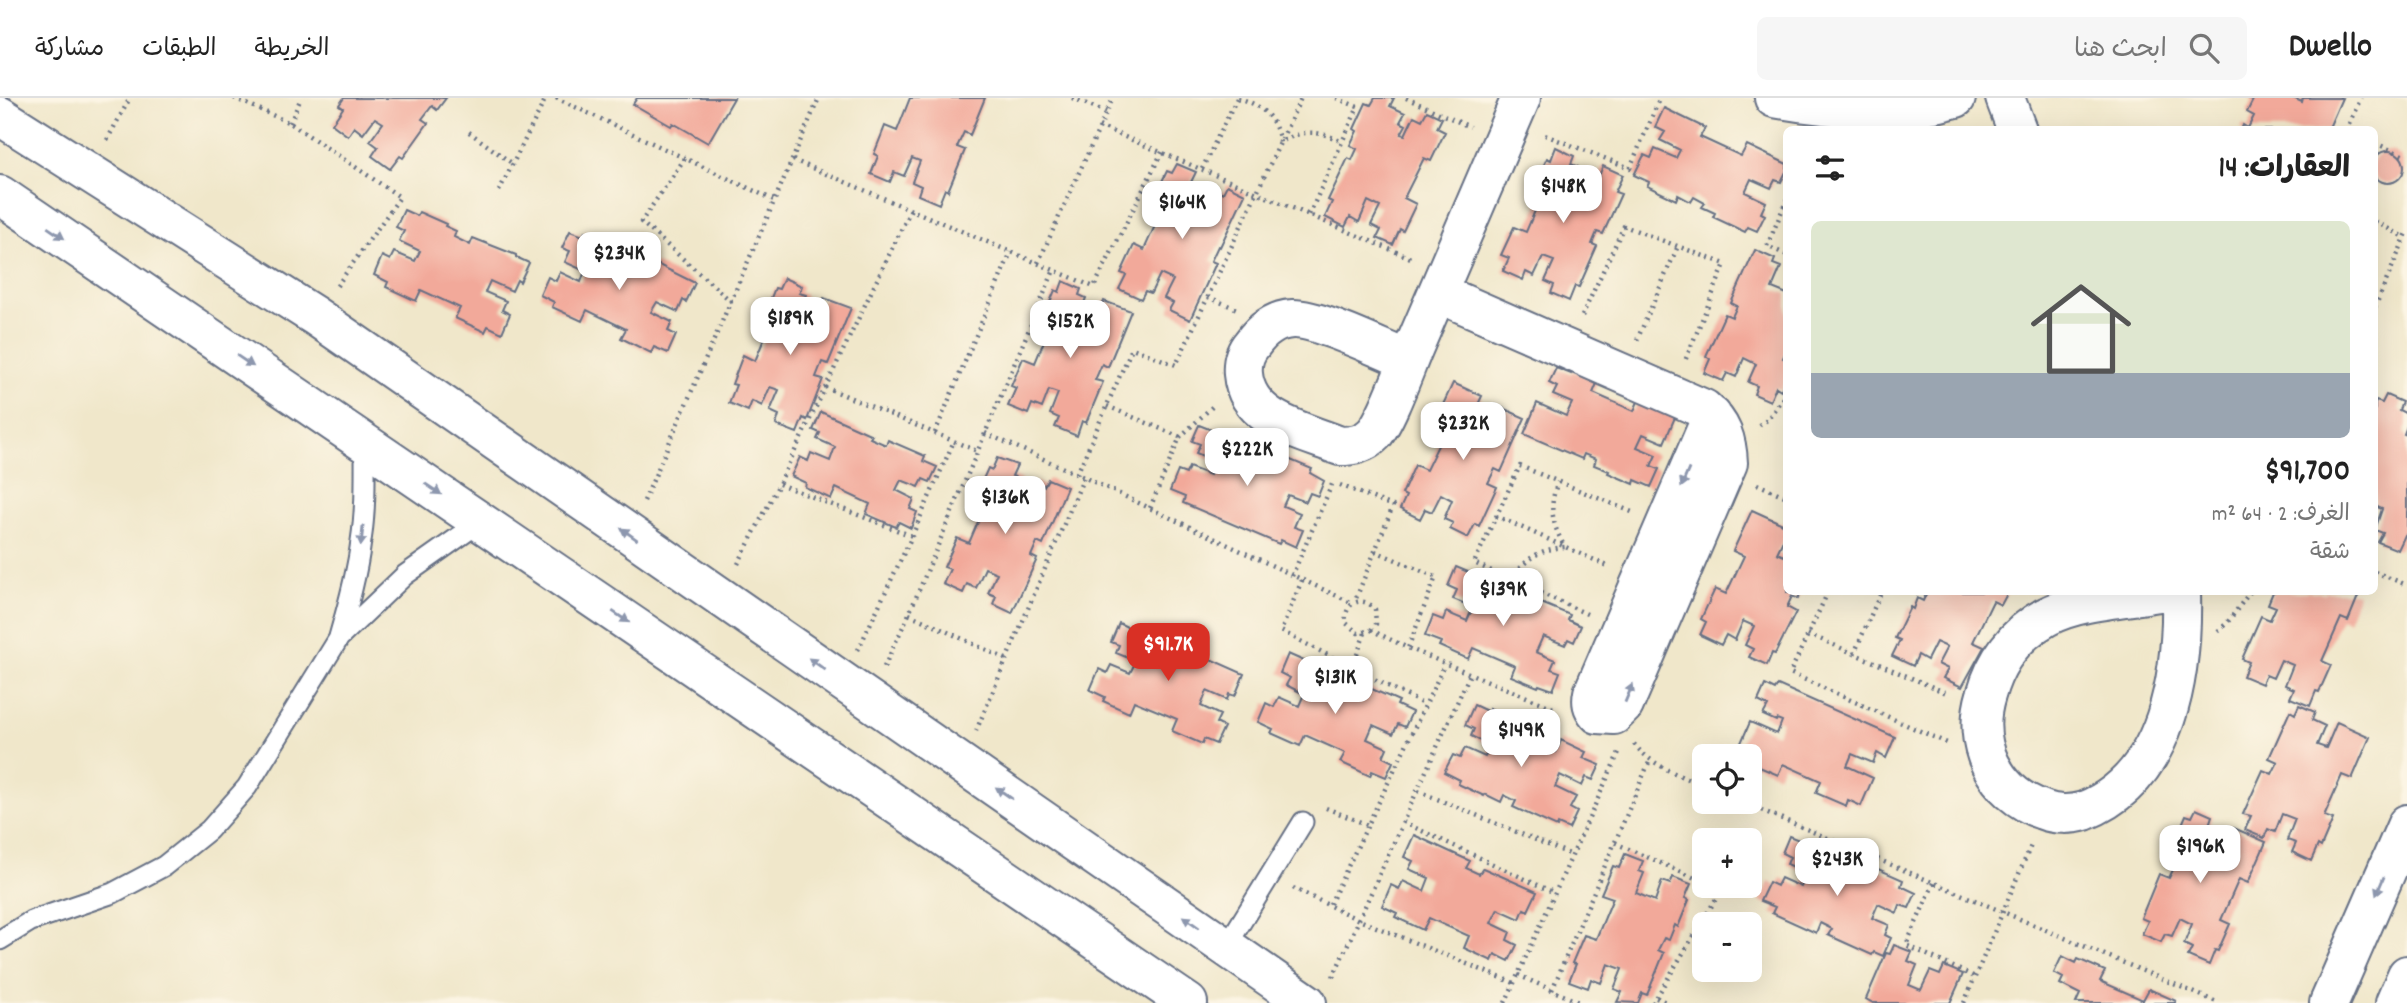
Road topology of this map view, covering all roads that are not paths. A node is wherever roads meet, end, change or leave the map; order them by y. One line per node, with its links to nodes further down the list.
1 (1774, 98): 2 (street)
2 (1956, 98)
3 (2005, 98): 6 (street)
4 (0, 116): 19 (street, one-way to 4)
5 (1512, 121): 8 (street)
6 (2016, 126)
7 (0, 195): 11 (street, one-way to 11)
8 (1442, 283): 9 (street); 10 (street)
9 (1408, 360): 9 (street)
10 (1712, 416): 10 (street, one-way to 10)
11 (365, 443): 12 (street, one-way to 12); 15 (lane, one-way to 15)
12 (480, 522): 15 (lane); 21 (street, one-way to 21)
13 (2143, 595): 14 (street)
14 (2181, 595)
15 (339, 638): 18 (lane)
16 (1303, 822): 19 (lane)
17 (2407, 824): 22 (street, one-way to 22)
18 (0, 940)
19 (1226, 947): 20 (street)
20 (1319, 991)
21 (1188, 1003)
22 (2329, 1003)

